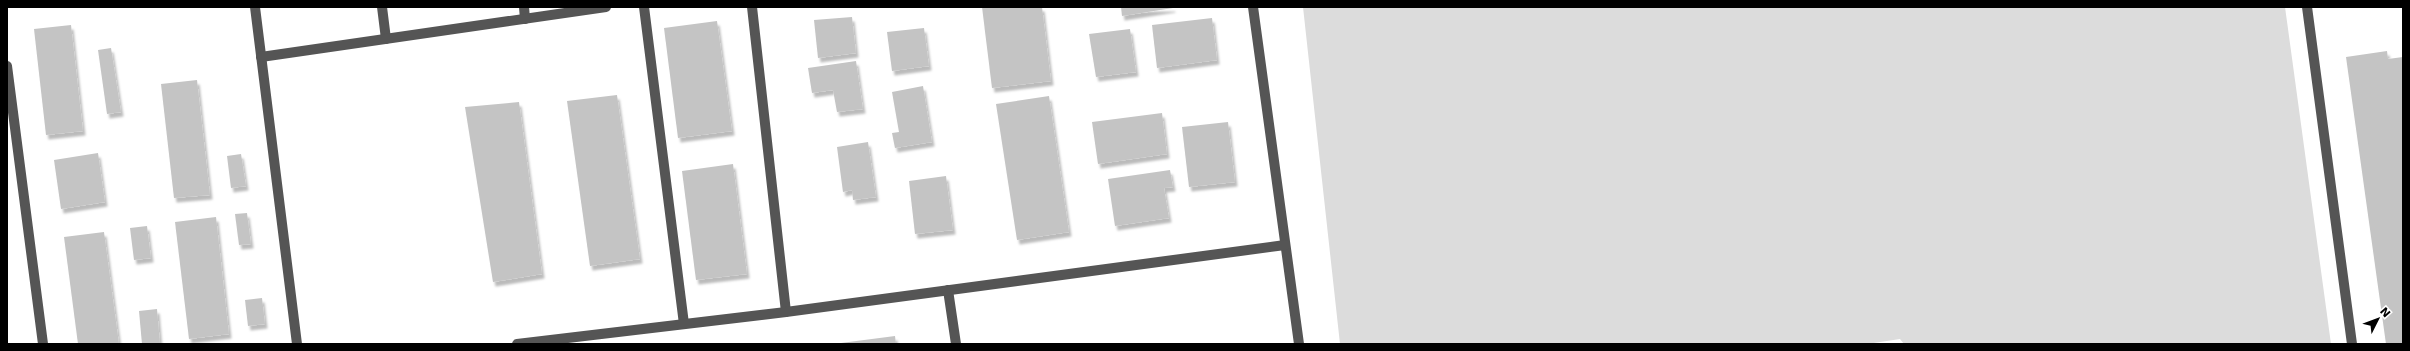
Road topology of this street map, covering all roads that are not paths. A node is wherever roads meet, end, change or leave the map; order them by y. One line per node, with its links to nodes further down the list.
1 (255, 7): 11 (street)
2 (382, 7): 10 (street)
3 (524, 7): 9 (street)
4 (606, 7): 9 (street)
5 (644, 7): 16 (street)
6 (752, 7): 15 (street)
7 (1254, 7): 13 (street)
8 (2307, 7): 22 (street)
9 (526, 19): 10 (street)
10 (386, 39): 11 (street)
11 (261, 57): 18 (street)
12 (7, 66): 17 (street)
13 (1285, 244): 14 (street); 21 (street)
14 (948, 290): 15 (street); 20 (street)
15 (786, 312): 16 (street)
16 (684, 324): 19 (street)
17 (42, 344)
18 (297, 344)
19 (517, 344)
20 (956, 344)
21 (1299, 344)
22 (2352, 344)

